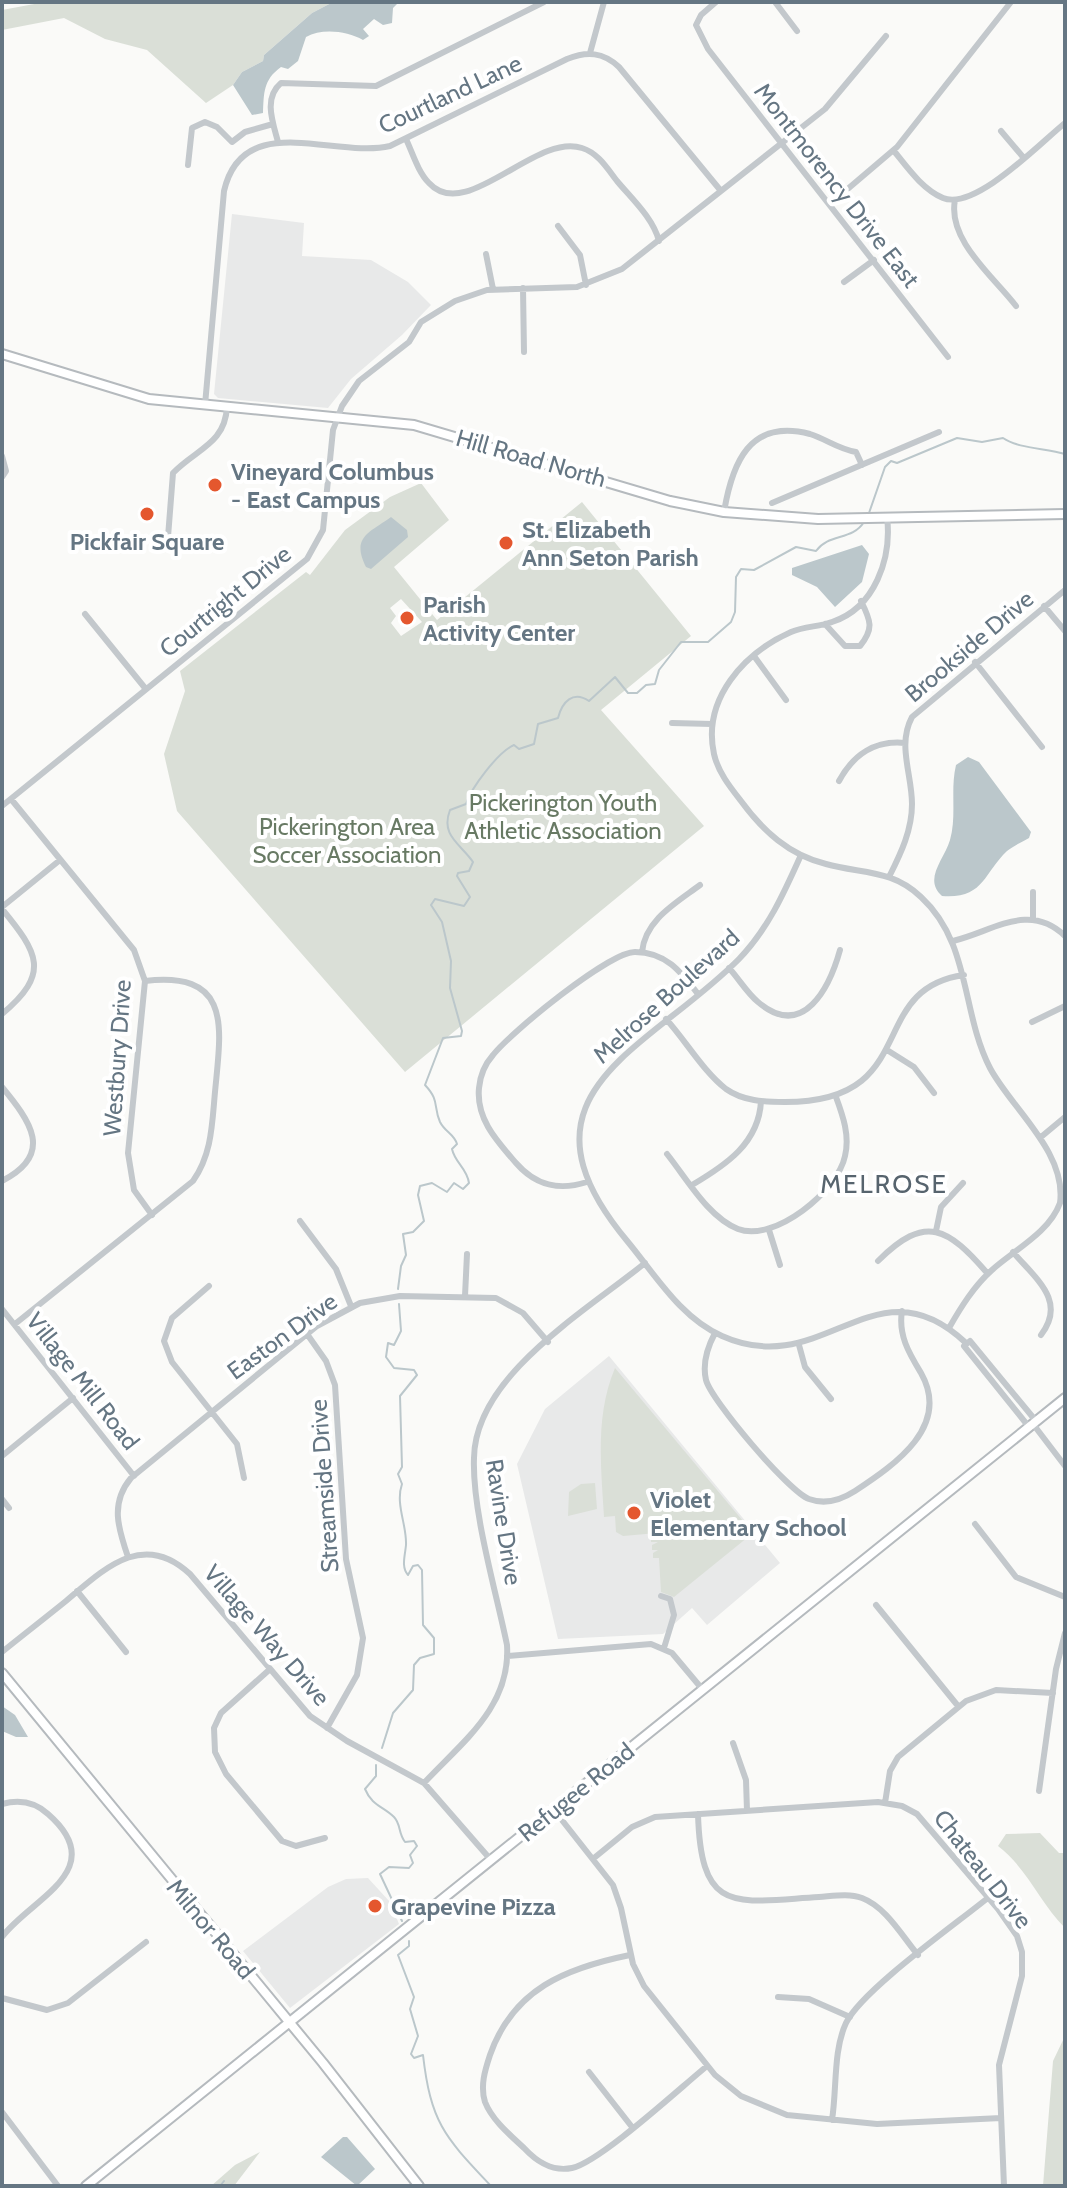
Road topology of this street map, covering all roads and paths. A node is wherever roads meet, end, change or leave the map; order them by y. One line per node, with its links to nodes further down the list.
1 (542, 2): 10 (street)
2 (604, 2): 8 (street)
3 (716, 2): 14 (street, Montmorency Drive East)
4 (775, 2): 6 (street)
5 (1011, 2): 15 (street)
6 (797, 31)
7 (886, 36): 14 (street, Courtright Drive)
8 (590, 53): 12 (street, Courtland Lane); 18 (street)
9 (1065, 123): 16 (street)
10 (273, 124): 13 (street); 17 (street)
11 (1001, 131): 16 (street)
12 (406, 139): 13 (street, Courtland Lane); 22 (street)
13 (278, 142): 33 (street, Courtland Lane)
14 (782, 143): 18 (street, Courtright Drive); 20 (street, Montmorency Drive East)
15 (894, 151): 19 (street); 20 (street)
16 (1023, 157): 19 (street)
17 (188, 165)
18 (721, 191): 22 (street, Courtright Drive)
19 (955, 200): 29 (street)
20 (830, 204): 24 (street, Montmorency Drive East)
21 (558, 226): 26 (street)
22 (659, 241): 26 (street, Courtright Drive)
23 (486, 254): 28 (street)
24 (874, 260): 25 (street); 32 (street, Montmorency Drive East)
25 (844, 282)
26 (586, 285): 27 (street, Courtright Drive)
27 (523, 288): 28 (street, Courtright Drive); 30 (street)
28 (493, 289): 35 (street, Courtright Drive)
29 (1016, 306)
30 (524, 352)
31 (2, 354): 33 (main road, Hill Road North)
32 (948, 357)
33 (205, 405): 34 (main road, Hill Road North)
34 (227, 407): 35 (main road, Hill Road North); 44 (street)
35 (338, 416): 41 (main road, Hill Road North); 53 (street, Courtright Drive)
36 (939, 432): 38 (street)
37 (2, 456): 39 (street)
38 (862, 465): 40 (street); 41 (street)
39 (2, 477)
40 (772, 503)
41 (724, 512): 43 (main road, Hill Road North)
42 (1065, 514): 43 (main road, Hill Road North)
43 (887, 517): 46 (street)
44 (182, 540)
45 (1065, 590): 47 (street, Brookside Drive)
46 (861, 601): 49 (street); 49 (street)
47 (1044, 606): 50 (street); 52 (street, Brookside Drive)
48 (85, 614): 53 (street)
49 (825, 624): 51 (street)
50 (1065, 631)
51 (754, 656): 54 (street); 56 (street)
52 (975, 662): 57 (street, Brookside Drive); 58 (street)
53 (145, 688): 60 (street, Courtright Drive)
54 (786, 700)
55 (672, 723): 56 (street)
56 (712, 724): 62 (street)
57 (905, 743): 59 (street); 64 (street, Brookside Drive)
58 (1042, 747)
59 (839, 781)
60 (11, 799): 61 (street, Courtright Drive); 63 (street, Westbury Drive)
61 (2, 806)
62 (801, 855): 64 (street); 73 (street, Melrose Boulevard)
63 (60, 860): 67 (street); 75 (street, Westbury Drive)
64 (890, 875): 70 (street)
65 (700, 885): 72 (street)
66 (1033, 892): 68 (street)
67 (2, 908): 78 (street)
68 (1033, 920): 69 (street); 70 (street)
69 (1065, 936)
70 (953, 941): 74 (street)
71 (840, 950): 73 (street)
72 (642, 952): 76 (street); 90 (street)
73 (729, 968): 76 (street, Melrose Boulevard)
74 (964, 975): 81 (street); 87 (street)
75 (145, 981): 94 (street, Westbury Drive); 94 (street)
76 (698, 994): 79 (street, Melrose Boulevard)
77 (1065, 1006): 80 (street)
78 (2, 1014)
79 (666, 1019): 85 (street); 90 (street, Melrose Boulevard)
80 (1032, 1022)
81 (887, 1050): 83 (street); 84 (street)
82 (2, 1087): 89 (street)
83 (934, 1093)
84 (836, 1097): 85 (street); 96 (street)
85 (761, 1101): 92 (street)
86 (1065, 1117): 87 (street)
87 (1041, 1137): 93 (street)
88 (667, 1154): 92 (street)
89 (2, 1181)
90 (587, 1182): 101 (street, Melrose Boulevard)
91 (963, 1183): 97 (street)
92 (692, 1185): 96 (street)
93 (1064, 1192): 98 (street)
94 (152, 1215): 109 (street)
95 (300, 1221): 106 (street)
96 (769, 1230): 102 (street)
97 (936, 1231): 100 (street); 103 (street)
98 (1013, 1252): 103 (street); 113 (street)
99 (467, 1254): 105 (street)
100 (878, 1261)
101 (645, 1263): 111 (street, Melrose Boulevard); 114 (street, Ravine Drive)
102 (780, 1265)
103 (988, 1274): 110 (street)
104 (209, 1286): 119 (street)
105 (465, 1296): 106 (street, Easton Drive); 114 (street, Easton Drive)
106 (351, 1306): 112 (street, Easton Drive)
107 (2, 1309): 109 (street, Village Mill Road)
108 (902, 1311): 110 (street, Melrose Boulevard); 111 (street); 115 (street, Melrose Boulevard)
109 (15, 1324): 116 (street, Village Mill Road)
110 (949, 1328): 120 (street, Melrose Boulevard)
111 (715, 1333): 115 (street, Melrose Boulevard)
112 (307, 1334): 119 (street, Easton Drive); 143 (street, Streamside Drive)
113 (1041, 1335)
114 (548, 1342): 137 (street, Ravine Drive)
115 (799, 1345): 118 (street)
116 (73, 1398): 121 (street); 123 (street, Village Mill Road)
117 (1065, 1398): 120 (main road, Refugee Road)
118 (831, 1399)
119 (212, 1411): 123 (street, Easton Drive); 124 (street)
120 (1033, 1424): 122 (street, Melrose Boulevard); 140 (main road, Refugee Road)
121 (2, 1456)
122 (1065, 1466)
123 (134, 1476): 128 (street, Easton Drive)
124 (244, 1478)
125 (2, 1499): 126 (street)
126 (9, 1508)
127 (975, 1524): 131 (street)
128 (128, 1557): 129 (street); 138 (street, Village Way Drive)
129 (77, 1591): 135 (street); 136 (street)
130 (661, 1596): 134 (street)
131 (1065, 1597)
132 (876, 1605): 142 (street)
133 (1065, 1633): 141 (street)
134 (664, 1648): 137 (street); 140 (street)
135 (2, 1652)
136 (126, 1652)
137 (507, 1656): 145 (street, Ravine Drive)
138 (269, 1670): 143 (street, Village Way Drive); 152 (street)
139 (2, 1673): 163 (main road, Milnor Road)
140 (703, 1690): 149 (main road, Refugee Road)
141 (1053, 1693): 142 (street); 146 (street)
142 (958, 1706): 147 (street)
143 (327, 1728): 145 (street, Village Way Drive)
144 (733, 1743): 150 (street)
145 (424, 1783): 154 (street, Village Way Drive)
146 (1039, 1791)
147 (885, 1803): 150 (street, Chateau Drive); 155 (street, Chateau Drive)
148 (2, 1804): 156 (street)
149 (554, 1810): 153 (street); 154 (main road, Refugee Road)
150 (747, 1811): 151 (street, Chateau Drive)
151 (698, 1814): 153 (street, Chateau Drive); 159 (street)
152 (325, 1838)
153 (594, 1858): 158 (street)
154 (491, 1860): 163 (main road, Refugee Road)
155 (989, 1897): 159 (street); 167 (street, Chateau Drive)
156 (2, 1937)
157 (146, 1942): 161 (street)
158 (630, 1955): 164 (street); 171 (street)
159 (918, 1955): 162 (street)
160 (778, 1997): 162 (street)
161 (2, 1998)
162 (850, 2017): 168 (street)
163 (290, 2023): 173 (main road, Refugee Road); 174 (main road, Milnor Road)
164 (707, 2066): 168 (street); 171 (street)
165 (589, 2072): 171 (street)
166 (2, 2112): 169 (street)
167 (1001, 2118): 168 (street); 175 (street, Chateau Drive)
168 (832, 2120)
169 (9, 2121): 170 (street); 172 (street)
170 (2, 2127)
171 (632, 2127)
172 (58, 2186)
173 (86, 2186)
174 (419, 2186)
175 (1004, 2186)

